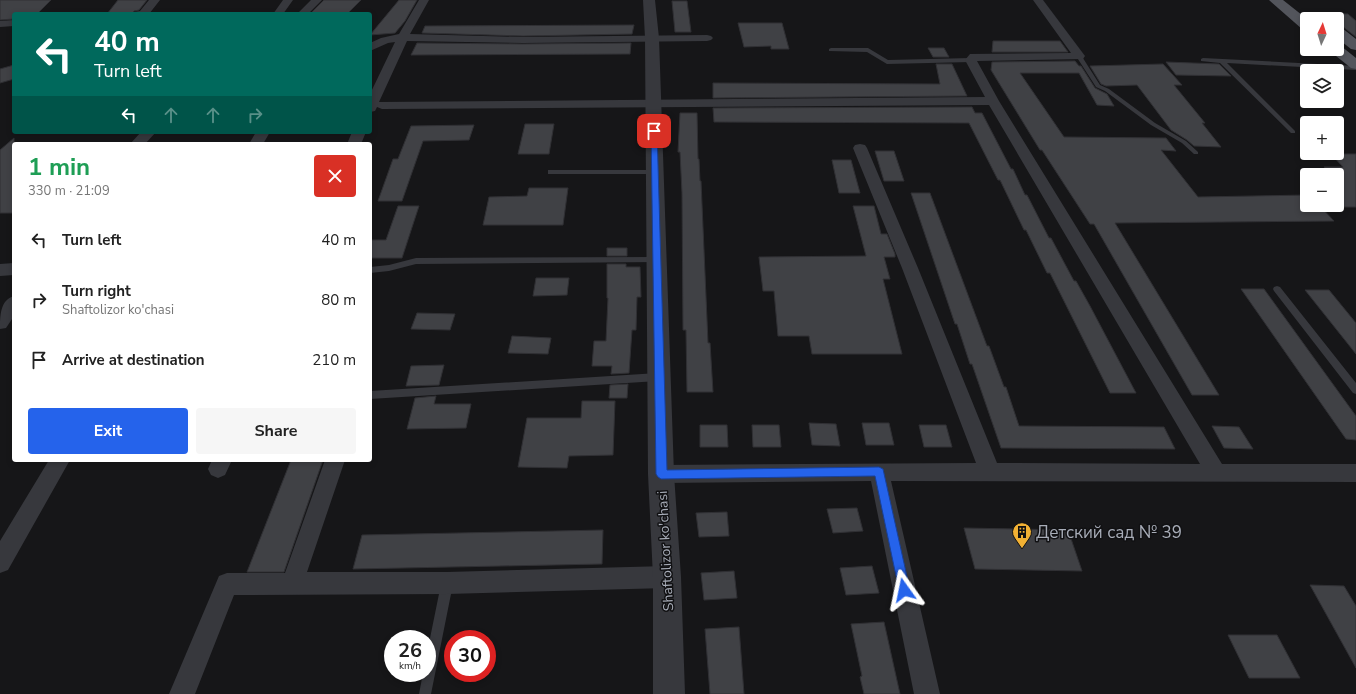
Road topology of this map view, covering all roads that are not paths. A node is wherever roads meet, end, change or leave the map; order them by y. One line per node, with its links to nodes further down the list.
1 (155, 0): 8 (street)
2 (288, 0): 9 (street)
3 (317, 0): 10 (street)
4 (424, 0): 14 (street)
5 (649, 0): 16 (street, Shaftolizor ko'chasi)
6 (1038, 0): 22 (street)
7 (1275, 0): 11 (main road)
8 (144, 12)
9 (279, 12)
10 (304, 12)
11 (1300, 20)
12 (12, 23): 13 (street)
13 (0, 24)
14 (404, 37): 16 (street); 19 (street); 30 (street)
15 (1344, 37): 18 (main road)
16 (652, 38): 17 (street); 29 (street, Shaftolizor ko'chasi)
17 (707, 38)
18 (1356, 46)
19 (372, 47)
20 (831, 50): 23 (lane)
21 (1344, 55): 26 (main road)
22 (1079, 56): 23 (street); 35 (lane)
23 (971, 60): 28 (street)
24 (1203, 60): 25 (lane)
25 (1222, 61): 27 (lane); 31 (lane)
26 (1356, 65)
27 (1356, 68)
28 (993, 101): 29 (street); 52 (street)
29 (653, 103): 30 (street); 37 (street, Shaftolizor ko'chasi)
30 (376, 106)
31 (1293, 132)
32 (147, 134): 33 (street)
33 (139, 142)
34 (860, 148): 51 (street)
35 (1196, 153)
36 (550, 172): 37 (lane)
37 (654, 172): 38 (street, Shaftolizor ko'chasi)
38 (657, 260): 41 (lane); 45 (street, Shaftolizor ko'chasi)
39 (12, 269): 40 (street)
40 (0, 270)
41 (372, 270)
42 (1277, 289): 46 (lane)
43 (12, 305): 44 (street)
44 (0, 323)
45 (659, 377): 47 (lane); 54 (street, Shaftolizor ko'chasi)
46 (1356, 390)
47 (372, 395)
48 (59, 462): 55 (street)
49 (334, 462): 58 (street)
50 (879, 472): 51 (street); 54 (street); 62 (street)
51 (990, 472): 52 (street)
52 (1216, 473): 53 (street)
53 (1356, 473)
54 (661, 474): 56 (street, Shaftolizor ko'chasi)
55 (0, 562)
56 (667, 577): 57 (street); 61 (street, Shaftolizor ko'chasi)
57 (447, 583): 58 (street); 60 (lane)
58 (292, 584): 59 (street)
59 (182, 694)
60 (425, 694)
61 (669, 694)
62 (927, 694)

